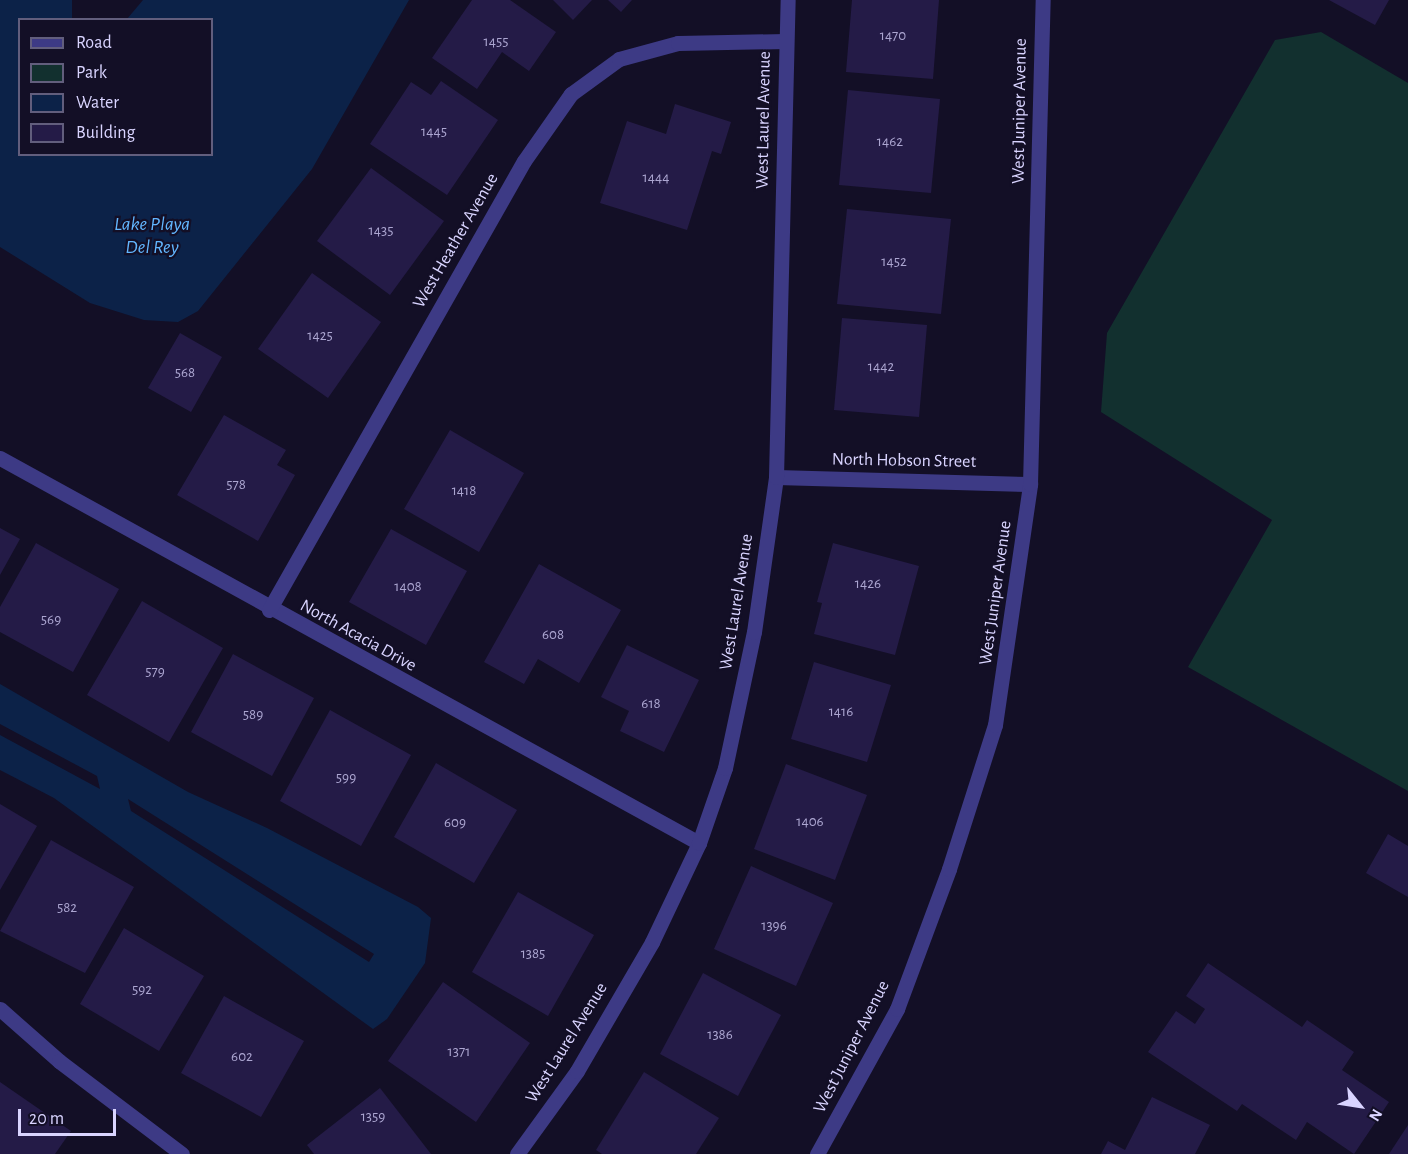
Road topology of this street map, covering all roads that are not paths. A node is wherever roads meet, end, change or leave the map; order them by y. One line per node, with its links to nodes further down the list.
1 (788, 0): 3 (street, West Laurel Avenue)
2 (1043, 0): 6 (street, West Juniper Avenue)
3 (786, 41): 5 (street, West Laurel Avenue); 7 (street, West Heather Avenue)
4 (0, 458): 7 (street, North Acacia Drive)
5 (776, 477): 6 (street, North Hobson Street); 8 (street, West Laurel Avenue)
6 (1030, 484): 12 (street, West Juniper Avenue)
7 (269, 610): 8 (street, North Acacia Drive)
8 (699, 843): 11 (street, West Laurel Avenue)
9 (0, 1009): 10 (street)
10 (182, 1154)
11 (517, 1154)
12 (817, 1154)

